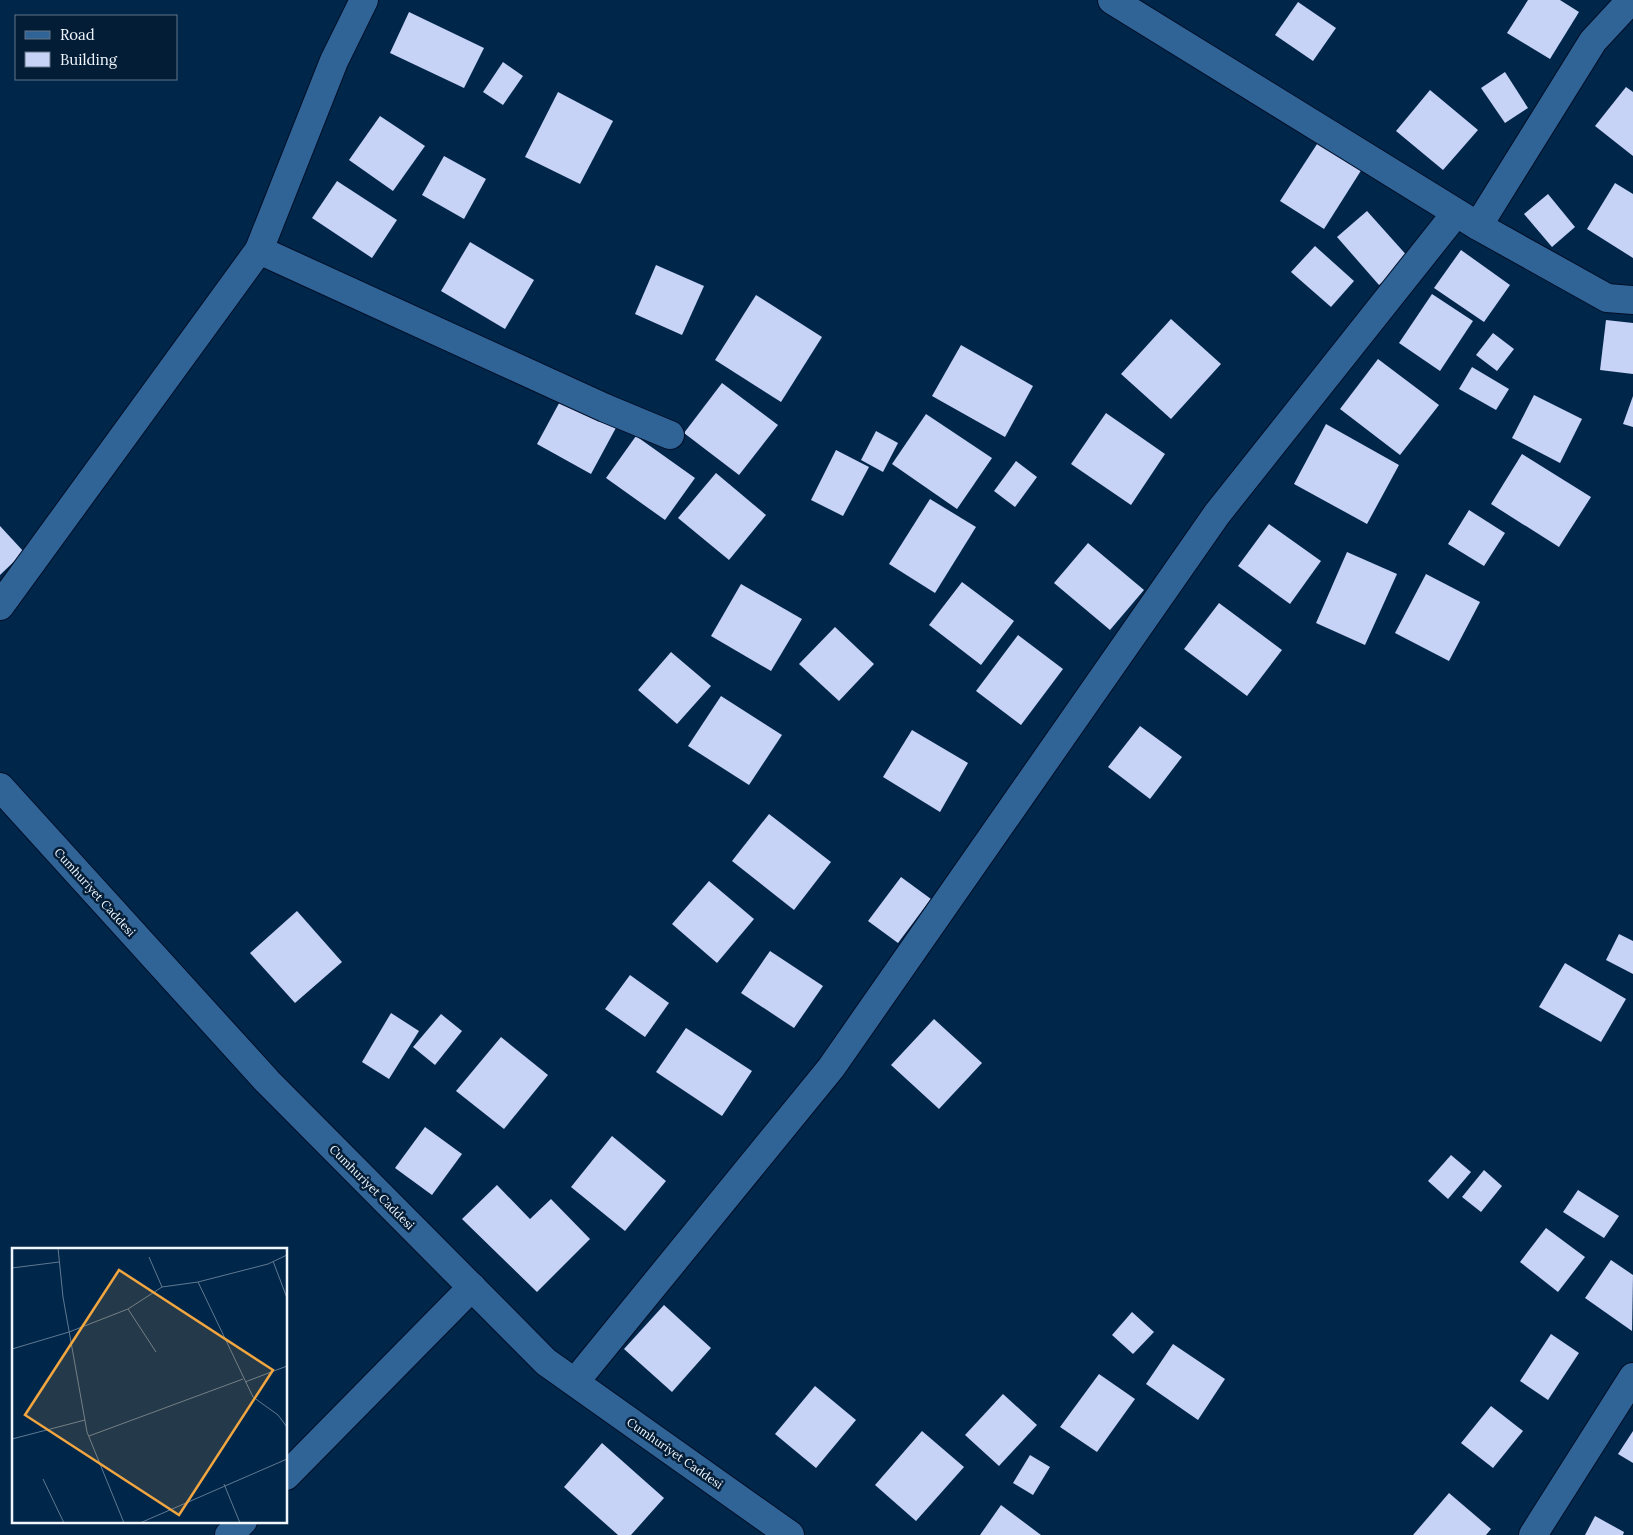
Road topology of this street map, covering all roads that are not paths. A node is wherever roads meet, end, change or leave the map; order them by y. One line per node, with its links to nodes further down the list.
1 (364, 0): 5 (street)
2 (1112, 0): 4 (street)
3 (1631, 0): 4 (street)
4 (1467, 219): 6 (street); 12 (street)
5 (258, 250): 7 (street); 8 (street)
6 (1633, 300)
7 (670, 435)
8 (0, 606)
9 (0, 787): 10 (street, Cumhuriyet Caddesi)
10 (472, 1287): 12 (street, Cumhuriyet Caddesi); 13 (street)
11 (1633, 1377): 17 (street)
12 (575, 1382): 16 (street, Cumhuriyet Caddesi)
13 (288, 1474)
14 (241, 1522): 15 (street)
15 (229, 1535)
16 (790, 1535)
17 (1532, 1535)

